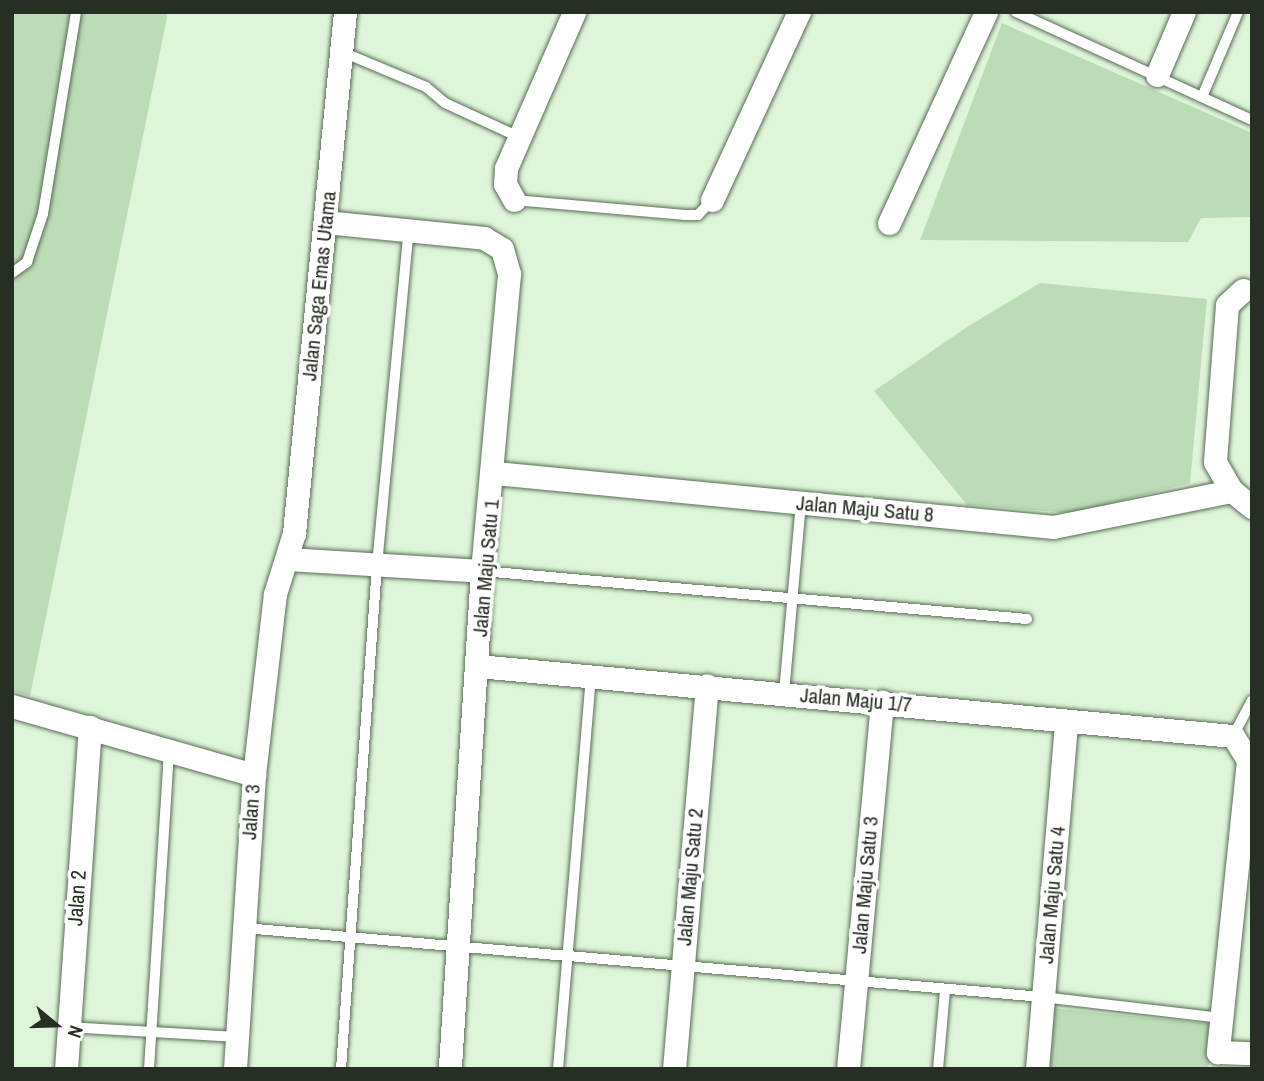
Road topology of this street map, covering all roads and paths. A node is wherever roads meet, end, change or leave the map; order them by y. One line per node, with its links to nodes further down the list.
1 (76, 12): 19 (lane)
2 (345, 12): 9 (street, Jalan Saga Emas Utama)
3 (574, 12): 13 (street)
4 (799, 12): 15 (street)
5 (986, 12): 17 (street)
6 (1016, 12): 10 (lane)
7 (1184, 12): 10 (street)
8 (1238, 12): 11 (lane)
9 (340, 51): 13 (lane); 16 (street, Jalan Saga Emas Utama)
10 (1157, 75): 11 (lane)
11 (1202, 97): 12 (lane)
12 (1252, 120)
13 (519, 137): 14 (street)
14 (514, 200): 15 (lane)
15 (712, 200)
16 (326, 222): 18 (street, Jalan Maju Satu 1); 25 (street, Jalan Saga Emas Utama)
17 (889, 223)
18 (409, 229): 21 (street, Jalan Maju Satu 1); 26 (lane)
19 (12, 273)
20 (1247, 290): 22 (street)
21 (495, 472): 23 (street, Jalan Maju Satu 8); 27 (street, Jalan Maju Satu 1)
22 (1232, 491): 23 (street, Jalan Maju Satu 8); 24 (street)
23 (801, 503): 28 (lane)
24 (1252, 507)
25 (287, 559): 26 (street); 41 (street, Jalan 3)
26 (377, 565): 27 (street); 44 (lane)
27 (482, 571): 28 (lane); 30 (street, Jalan Maju Satu 1)
28 (791, 598): 29 (lane); 33 (lane)
29 (1027, 618)
30 (478, 666): 31 (street, Jalan Maju 1/7); 45 (street, Jalan Maju Satu 1)
31 (591, 673): 32 (street, Jalan Maju 1/7); 46 (lane)
32 (707, 685): 33 (street, Jalan Maju 1/7); 47 (street, Jalan Maju Satu 2)
33 (784, 693): 35 (street, Jalan Maju 1/7)
34 (1252, 701): 39 (lane)
35 (882, 702): 37 (street, Jalan Maju 1/7); 48 (street, Jalan Maju Satu 3)
36 (12, 706): 38 (street)
37 (1066, 721): 39 (street, Jalan Maju 1/7); 50 (street, Jalan Maju Satu 4)
38 (90, 726): 40 (street); 52 (street, Jalan 2)
39 (1233, 736): 42 (street)
40 (169, 749): 41 (street); 53 (lane)
41 (254, 775): 43 (street, Jalan 3)
42 (1243, 890): 51 (street)
43 (244, 928): 44 (lane); 54 (street, Jalan 3)
44 (349, 936): 45 (lane); 60 (lane)
45 (456, 948): 46 (lane); 61 (street, Jalan Maju Satu 1)
46 (566, 958): 47 (lane); 62 (lane)
47 (682, 967): 48 (lane); 63 (street, Jalan Maju Satu 2)
48 (856, 983): 49 (lane); 64 (street, Jalan Maju Satu 3)
49 (945, 990): 50 (lane); 65 (lane)
50 (1043, 997): 51 (lane); 66 (street, Jalan Maju Satu 4)
51 (1221, 1018): 56 (street)
52 (68, 1027): 53 (lane); 57 (street, Jalan 2)
53 (152, 1032): 54 (lane); 58 (lane)
54 (237, 1037): 59 (street, Jalan 3)
55 (1252, 1053): 56 (street)
56 (1217, 1060)
57 (66, 1069)
58 (149, 1069)
59 (234, 1069)
60 (341, 1069)
61 (450, 1069)
62 (558, 1069)
63 (674, 1069)
64 (848, 1069)
65 (938, 1069)
66 (1037, 1069)

